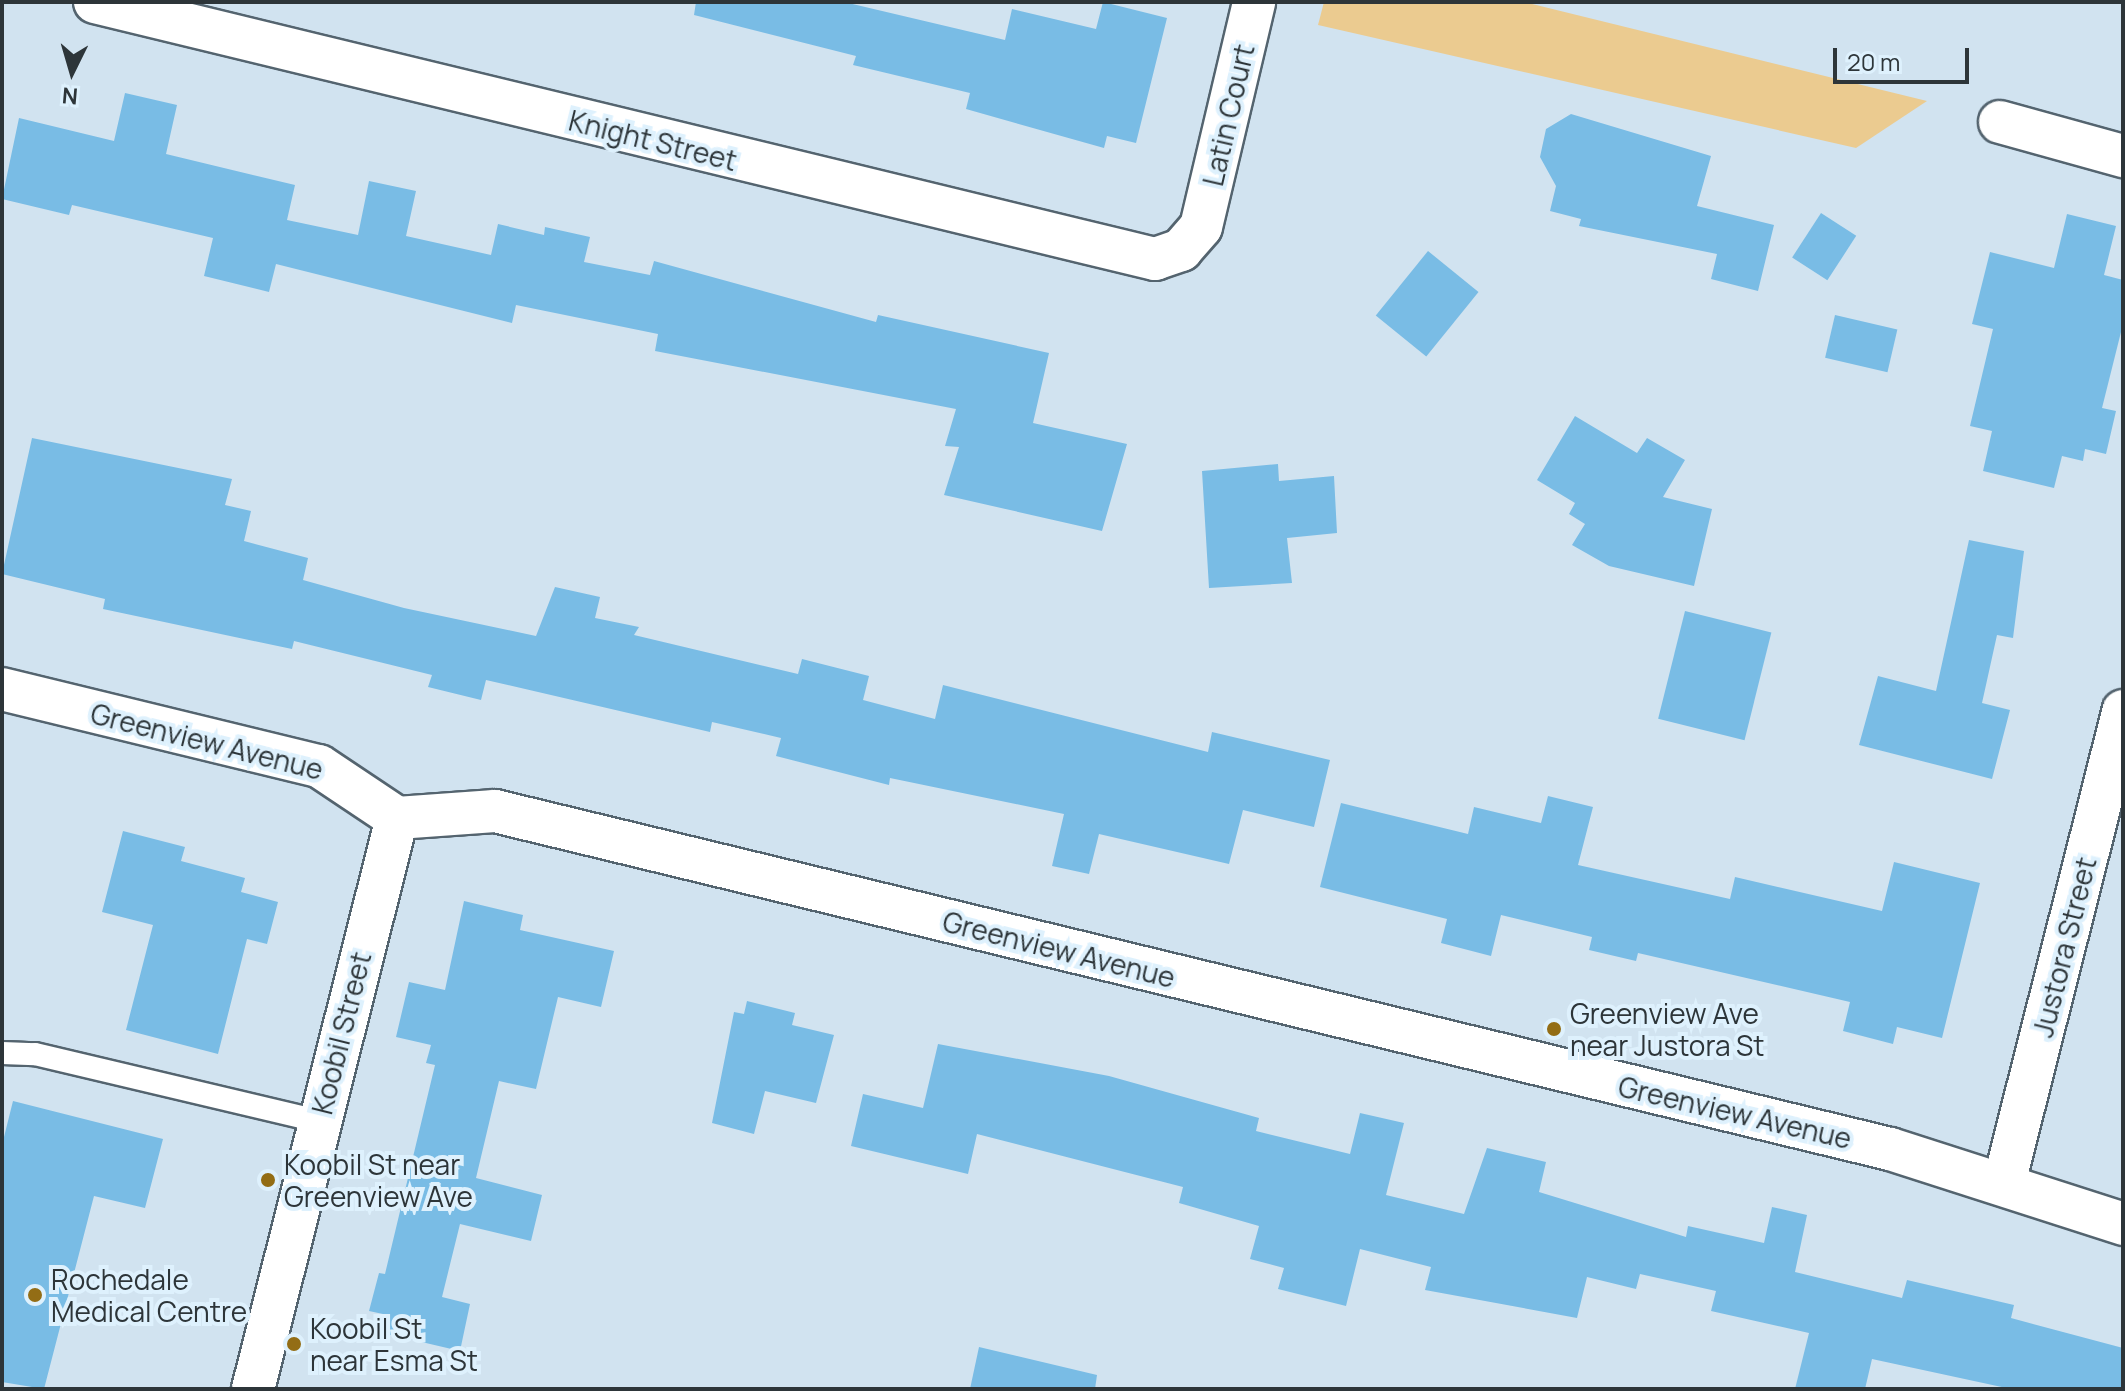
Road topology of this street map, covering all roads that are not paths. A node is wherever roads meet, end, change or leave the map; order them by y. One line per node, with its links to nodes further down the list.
1 (95, 2): 5 (street, Knight Street)
2 (1254, 2): 5 (street, Latin Court)
3 (2000, 122): 4 (street)
4 (2123, 156)
5 (1201, 227)
6 (2, 689): 8 (street, Greenview Avenue)
7 (2123, 711): 11 (street, Justora Street)
8 (397, 818): 10 (street, Koobil Street); 11 (street, Greenview Avenue)
9 (2, 1053): 10 (lane)
10 (319, 1121): 13 (street, Koobil Street)
11 (2004, 1183): 12 (street, Greenview Avenue)
12 (2123, 1224)
13 (253, 1389)

